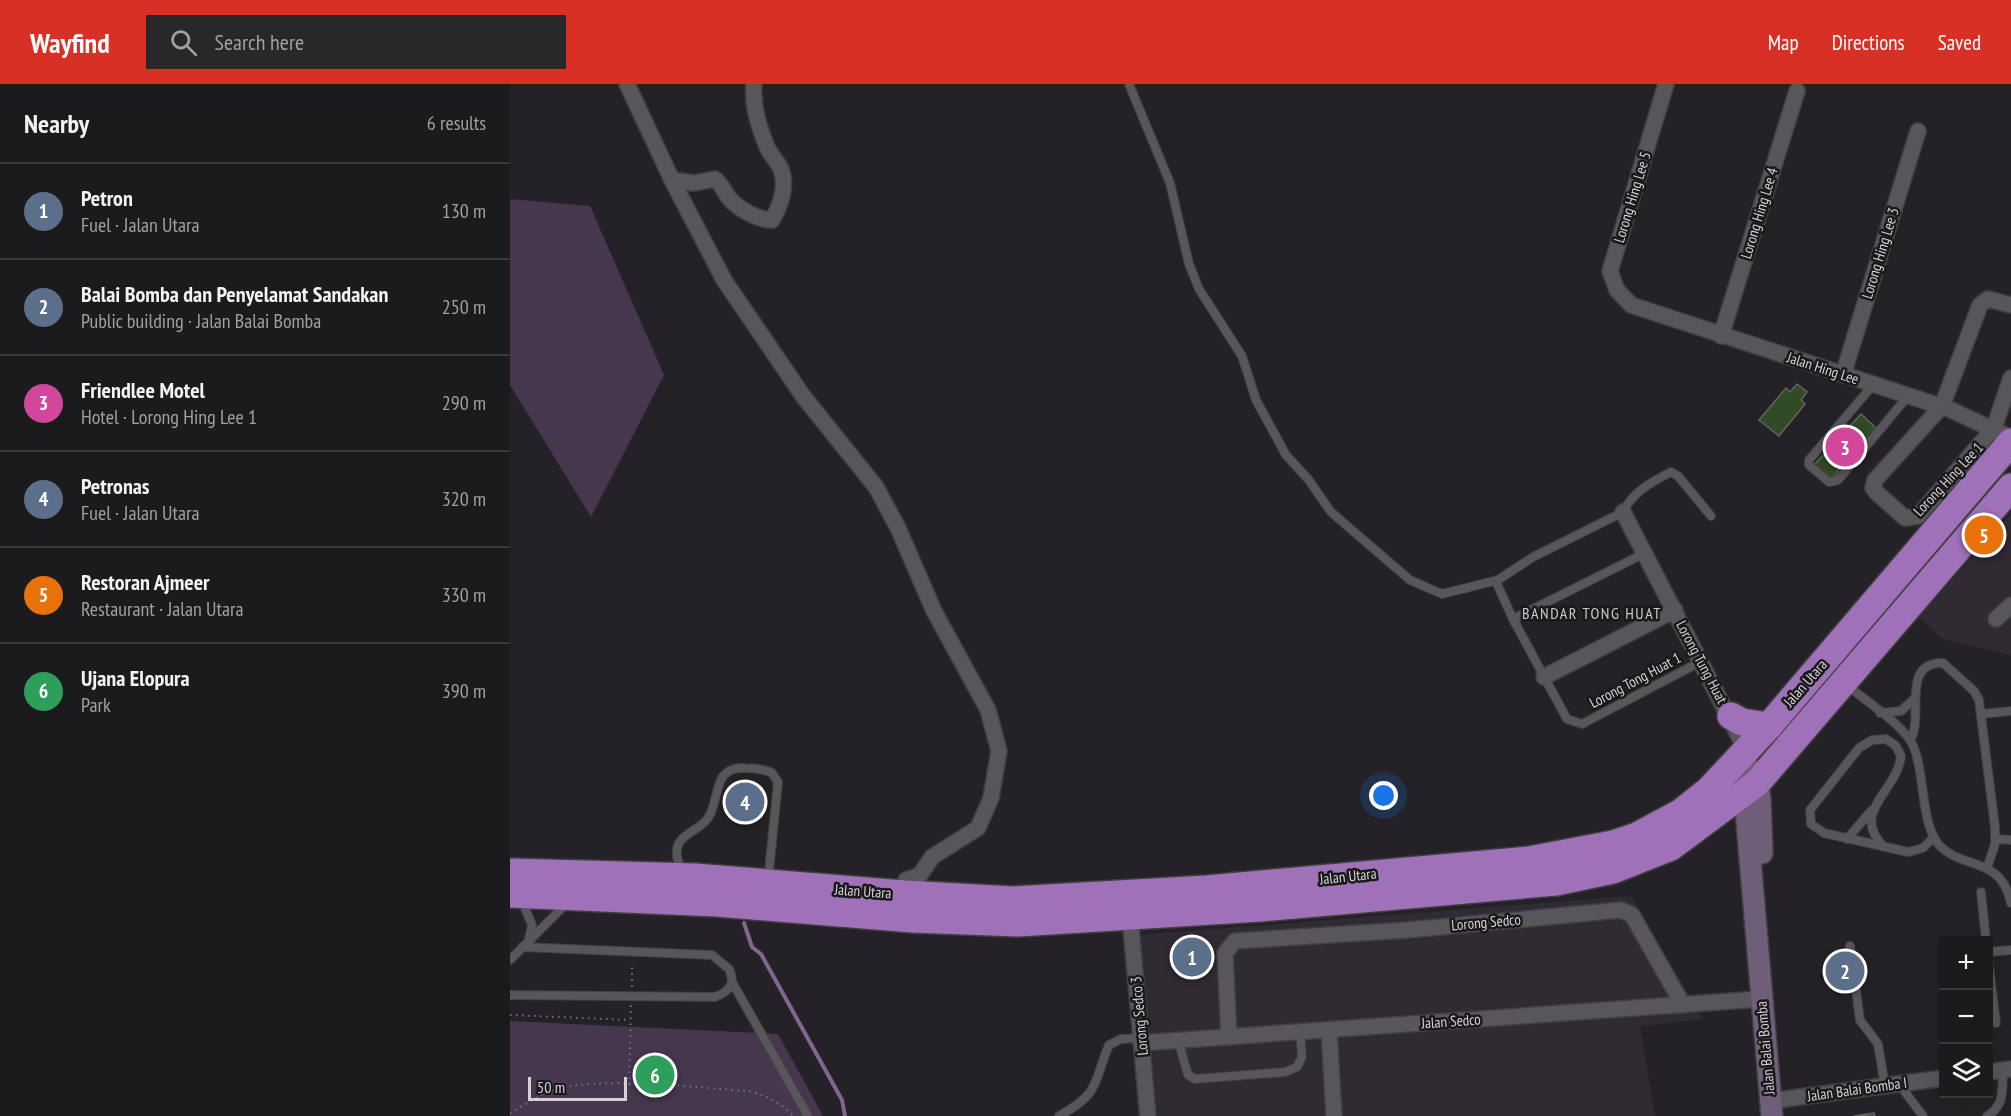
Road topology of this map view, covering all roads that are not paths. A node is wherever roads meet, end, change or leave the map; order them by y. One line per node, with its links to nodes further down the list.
1 (627, 84): 7 (street)
2 (754, 84): 7 (street)
3 (1129, 84): 21 (lane)
4 (1666, 84): 8 (street, Lorong Hing Lee 5)
5 (1797, 91): 10 (street, Lorong Hing Lee 4)
6 (1918, 131): 11 (street, Lorong Hing Lee 3)
7 (672, 180): 48 (street)
8 (1631, 305): 10 (street, Jalan Hing Lee)
9 (2011, 305): 15 (street)
10 (1721, 336): 11 (street, Jalan Hing Lee)
11 (1843, 375): 13 (street, Jalan Hing Lee)
12 (2011, 378): 16 (street)
13 (1873, 385): 14 (street, Jalan Hing Lee); 14 (lane)
14 (1908, 396): 15 (street, Jalan Hing Lee)
15 (1942, 406): 16 (street, Jalan Hing Lee); 16 (street, Lorong Hing Lee 1)
16 (2005, 436): 34 (highway, Jalan Utara)
17 (2009, 492): 28 (highway, Jalan Utara)
18 (1623, 512): 19 (lane); 20 (street, Lorong Tung Huat); 21 (lane)
19 (1711, 516)
20 (1645, 553): 23 (street, Lorong Tung Huat); 24 (lane)
21 (1498, 580): 24 (lane)
22 (2011, 605): 25 (street)
23 (1675, 610): 26 (street, Lorong Tung Huat); 27 (street)
24 (1513, 619): 27 (lane)
25 (1996, 619)
26 (1702, 661): 27 (lane, Lorong Tong Huat 1); 33 (street, Lorong Tung Huat)
27 (1544, 677)
28 (1845, 683): 31 (lane); 37 (highway, Jalan Utara)
29 (1914, 699): 31 (lane); 32 (lane); 35 (lane)
30 (2011, 711): 32 (lane)
31 (1880, 713): 35 (lane)
32 (1981, 714): 41 (lane)
33 (1731, 716): 34 (highway); 36 (street, Lorong Tung Huat)
34 (1769, 726): 36 (highway, Jalan Utara)
35 (1910, 740): 39 (lane)
36 (1746, 750): 37 (main road, Jalan Balai Bomba); 53 (highway, Jalan Utara)
37 (1752, 794): 53 (highway, Jalan Utara); 64 (main road, Jalan Balai Bomba)
38 (1874, 807): 40 (lane); 40 (lane); 43 (lane)
39 (1934, 837): 43 (lane); 45 (lane)
40 (1847, 839): 43 (lane)
41 (1995, 839): 42 (lane); 45 (lane)
42 (2011, 840)
43 (1883, 846)
44 (679, 864): 46 (highway); 46 (lane); 47 (highway)
45 (1987, 868): 52 (lane)
46 (769, 871): 48 (highway)
47 (530, 872): 48 (highway, Jalan Utara); 51 (highway)
48 (905, 887): 53 (highway, Jalan Utara); 55 (highway)
49 (1981, 892): 56 (lane)
50 (515, 900): 51 (highway, Jalan Utara); 54 (highway); 57 (lane)
51 (717, 903): 54 (highway); 55 (highway, Jalan Utara)
52 (2011, 903)
53 (1134, 904): 55 (highway, Jalan Utara); 72 (street, Lorong Sedco 3)
54 (561, 909): 57 (lane)
55 (1075, 920)
56 (1986, 936)
57 (528, 940): 59 (lane)
58 (1850, 946): 76 (lane)
59 (522, 947): 62 (lane); 63 (lane)
60 (2011, 950): 61 (lane)
61 (1993, 952)
62 (510, 960)
63 (732, 982): 66 (lane); 78 (lane)
64 (1760, 989): 67 (street, Jalan Sedco); 77 (main road, Jalan Balai Bomba)
65 (1992, 990): 68 (lane)
66 (510, 995)
67 (1683, 1005): 69 (street, Jalan Sedco); 71 (street, Lorong Sedco)
68 (1996, 1023)
69 (1329, 1030): 70 (street, Jalan Sedco); 81 (street)
70 (1300, 1032): 71 (street, Jalan Sedco); 73 (lane)
71 (1229, 1037): 73 (street, Jalan Sedco)
72 (1141, 1040): 73 (street, Jalan Sedco); 79 (lane); 80 (street, Lorong Sedco 3)
73 (1178, 1040)
74 (2001, 1070): 83 (lane)
75 (1939, 1079): 76 (street, Jalan Balai Bomba I)
76 (1892, 1085): 77 (street, Jalan Balai Bomba I); 82 (lane)
77 (1771, 1108)
78 (808, 1116)
79 (1059, 1116)
80 (1148, 1116)
81 (1334, 1116)
82 (1923, 1116)
83 (1987, 1116)

